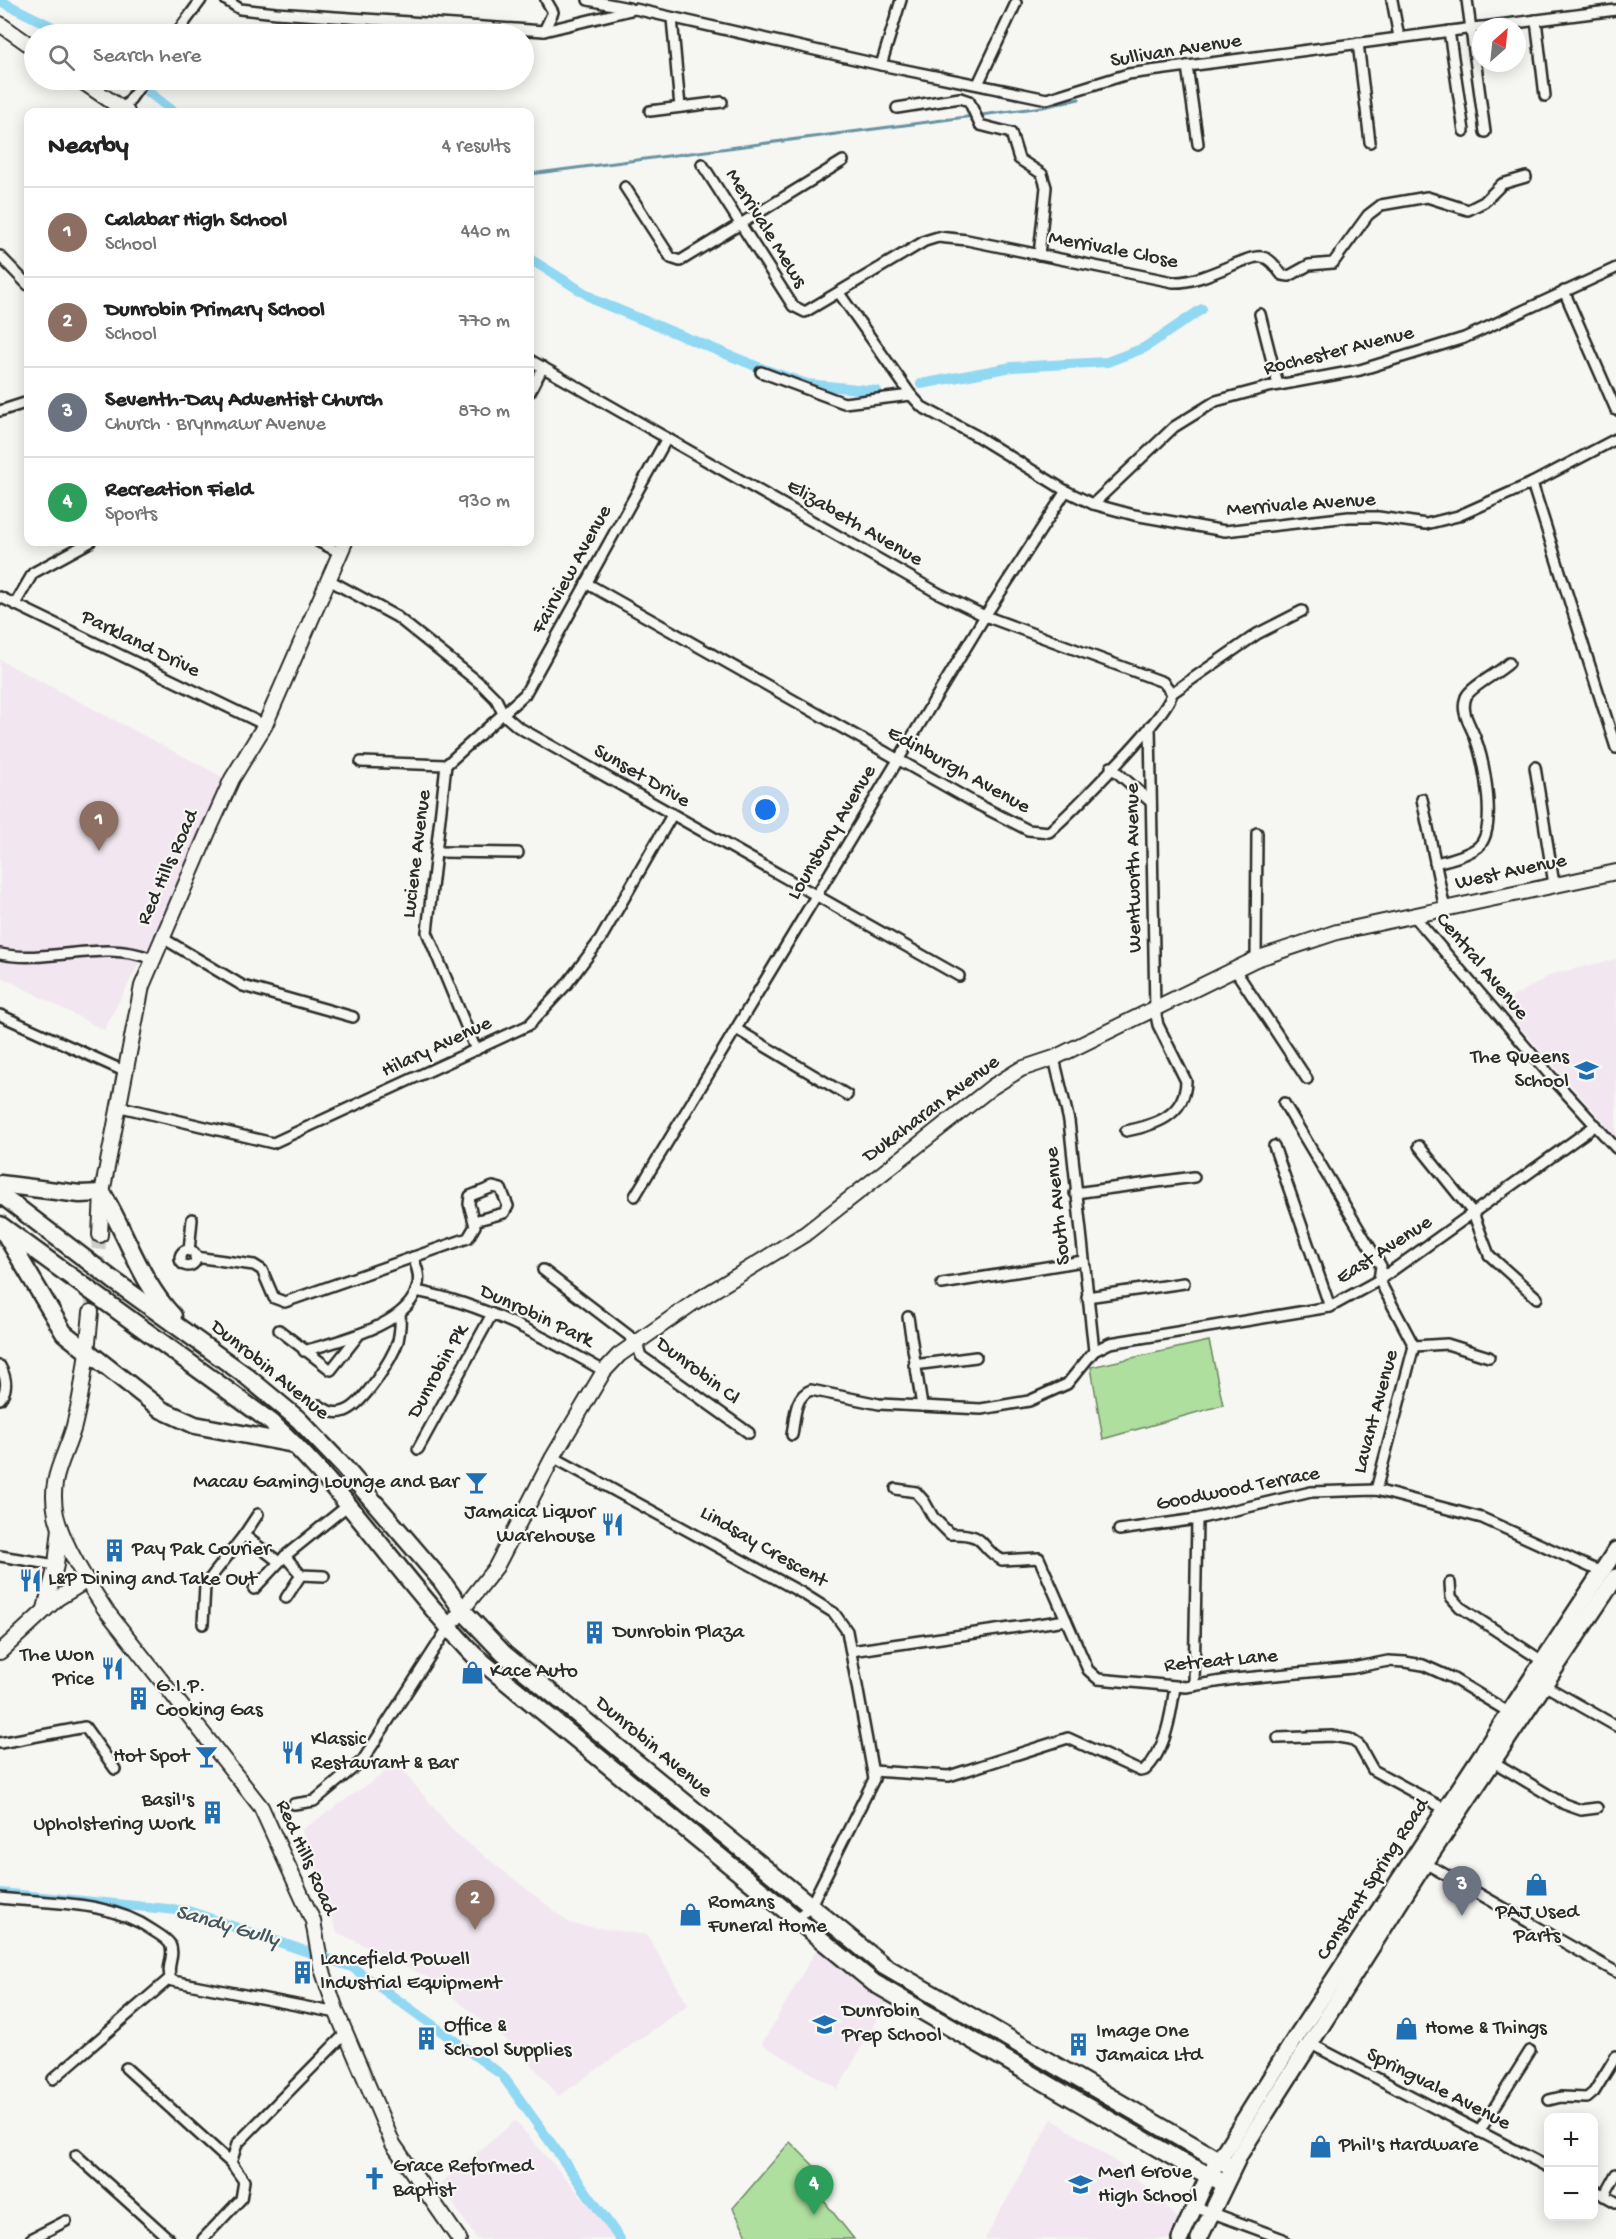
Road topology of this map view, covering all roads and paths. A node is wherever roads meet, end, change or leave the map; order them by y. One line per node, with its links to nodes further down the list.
1 (201, 0): 16 (street)
2 (226, 0): 17 (street)
3 (546, 0): 21 (street)
4 (588, 0): 9 (street, Sullivan Avenue)
5 (901, 0): 25 (street)
6 (1392, 0): 22 (street)
7 (1467, 0): 12 (street)
8 (1016, 3): 29 (street)
9 (635, 9): 11 (street, Sullivan Avenue); 21 (street)
10 (1616, 10): 13 (street, Sullivan Avenue)
11 (672, 18): 25 (street, Sullivan Avenue); 35 (street)
12 (1474, 18)
13 (1536, 20): 14 (street, Sullivan Avenue); 32 (street)
14 (1526, 21)
15 (0, 24): 23 (main road)
16 (183, 24)
17 (433, 24)
18 (1472, 29): 20 (street, Sullivan Avenue)
19 (534, 31): 21 (street)
20 (1449, 31): 22 (street, Sullivan Avenue); 40 (street)
21 (544, 32)
22 (1399, 37): 24 (street, Sullivan Avenue)
23 (24, 41)
24 (1358, 43): 26 (street, Sullivan Avenue); 42 (street)
25 (881, 65): 28 (street, Sullivan Avenue)
26 (1187, 66): 29 (street, Sullivan Avenue); 43 (street)
27 (1481, 72): 41 (street)
28 (959, 81): 29 (street, Sullivan Avenue); 33 (street)
29 (978, 84)
30 (95, 90): 36 (main road)
31 (138, 90): 37 (street)
32 (1545, 96)
33 (951, 99): 38 (street); 49 (street)
34 (722, 102): 35 (street)
35 (680, 107): 39 (street)
36 (121, 108)
37 (127, 108)
38 (897, 108)
39 (650, 111)
40 (1464, 131)
41 (1485, 132)
42 (1370, 142)
43 (1198, 144)
44 (843, 161): 48 (street)
45 (702, 164): 48 (street, Merrivale Mews)
46 (1526, 177): 49 (street, Merrivale Close)
47 (624, 188): 48 (street)
48 (740, 223): 55 (street, Merrivale Mews)
49 (1039, 255): 54 (street, Merrivale Close)
50 (0, 256): 52 (street)
51 (1616, 268): 53 (street, Rochester Avenue)
52 (24, 281)
53 (1564, 291): 61 (street, Rochester Avenue); 64 (street)
54 (839, 293): 55 (street, Merrivale Close); 62 (street, Merrivale Avenue)
55 (800, 311)
56 (1260, 314): 61 (street)
57 (534, 362): 58 (street, Elizabeth Avenue)
58 (543, 367): 60 (street); 66 (street, Elizabeth Avenue)
59 (761, 372): 62 (street)
60 (534, 384)
61 (1278, 385): 70 (street, Rochester Avenue)
62 (911, 395): 69 (street, Merrivale Avenue)
63 (24, 403): 65 (street)
64 (1616, 410)
65 (0, 411)
66 (667, 438): 74 (street, Fairview Avenue); 78 (street, Elizabeth Avenue)
67 (1616, 439): 68 (street, Merrivale Avenue)
68 (1532, 483): 70 (street, Merrivale Avenue); 82 (street)
69 (1066, 491): 70 (street, Merrivale Avenue); 78 (street, Lounsbury Avenue)
70 (1093, 504)
71 (83, 546): 76 (street)
72 (343, 547): 73 (main road, Red Hills Road)
73 (329, 580): 81 (street, Sunset Drive); 83 (main road, Red Hills Road)
74 (586, 584): 81 (street, Fairview Avenue); 86 (street, Edinburgh Avenue)
75 (0, 597): 76 (street, Parkland Drive)
76 (15, 604): 83 (street, Parkland Drive)
77 (1302, 611): 80 (street, Edinburgh Avenue)
78 (985, 616): 80 (street, Elizabeth Avenue); 86 (street, Lounsbury Avenue)
79 (1509, 663): 97 (street)
80 (1172, 693): 84 (street, Edinburgh Avenue)
81 (504, 715): 88 (street, Luciene Avenue); 93 (street, Sunset Drive)
82 (1611, 718): 85 (street)
83 (265, 725): 103 (main road, Red Hills Road)
84 (1150, 726): 89 (street, Edinburgh Avenue); 92 (street, Wentworth Avenue)
85 (1616, 748)
86 (899, 759): 89 (street, Edinburgh Avenue); 100 (street, Lounsbury Avenue)
87 (361, 762): 88 (street)
88 (446, 765): 95 (street, Luciene Avenue)
89 (1111, 767): 92 (street)
90 (1535, 767): 99 (street)
91 (1422, 799): 97 (street)
92 (1151, 802): 109 (street, Wentworth Avenue)
93 (672, 815): 100 (street, Sunset Drive); 113 (street, Hilary Avenue)
94 (1257, 833): 105 (street)
95 (438, 852): 96 (street); 113 (street, Luciene Avenue)
96 (518, 853)
97 (1435, 863): 101 (street)
98 (1616, 872): 99 (main road, West Avenue)
99 (1554, 884): 101 (main road, West Avenue)
100 (815, 897): 108 (street, Sunset Drive); 112 (street, Lounsbury Avenue)
101 (1445, 909): 102 (main road, West Avenue)
102 (1414, 916): 105 (main road, Dukaharan Avenue); 120 (street, Central Avenue)
103 (160, 937): 106 (main road, Red Hills Road); 111 (street)
104 (0, 954): 106 (street)
105 (1256, 958): 107 (main road, Dukaharan Avenue)
106 (152, 959): 115 (main road, Red Hills Road)
107 (1235, 970): 109 (main road, Dukaharan Avenue); 116 (street)
108 (958, 976)
109 (1155, 1010): 114 (main road, Dukaharan Avenue); 121 (street, Wentworth Avenue)
110 (0, 1015): 115 (street)
111 (353, 1017)
112 (736, 1029): 117 (street); 130 (street, Lounsbury Avenue)
113 (476, 1050): 119 (street, Hilary Avenue)
114 (1054, 1058): 128 (street, South Avenue); 153 (main road, Dukaharan Avenue)
115 (124, 1071): 119 (main road, Red Hills Road)
116 (1307, 1079)
117 (847, 1095)
118 (1284, 1103): 139 (street, Lavant Avenue)
119 (117, 1106): 127 (main road, Red Hills Road)
120 (1596, 1125): 124 (street, Central Avenue); 131 (street, East Avenue)
121 (1126, 1131)
122 (1274, 1146): 145 (street)
123 (1419, 1146): 131 (street)
124 (1616, 1148)
125 (1194, 1177): 128 (street)
126 (0, 1185): 127 (highway)
127 (102, 1193): 135 (main road, Red Hills Road); 152 (highway)
128 (1075, 1193): 137 (street, South Avenue)
129 (0, 1194): 152 (highway, Dunrobin Avenue)
130 (635, 1196)
131 (1473, 1213): 139 (street, East Avenue); 144 (street)
132 (192, 1219): 136 (street)
133 (474, 1221): 133 (street); 136 (street)
134 (0, 1225): 155 (highway); 168 (highway, Dunrobin Avenue)
135 (100, 1235)
136 (413, 1257): 142 (street)
137 (1083, 1261): 141 (street); 143 (street, South Avenue)
138 (543, 1270): 153 (street, Dunrobin Cl)
139 (1379, 1280): 145 (street, East Avenue); 154 (street, Lavant Avenue)
140 (1184, 1282): 143 (street)
141 (942, 1284)
142 (416, 1291): 147 (street); 148 (street, Dunrobin Park)
143 (1087, 1297): 157 (street, South Avenue)
144 (1537, 1298)
145 (1330, 1307): 157 (street, East Avenue)
146 (91, 1312): 155 (main road, Red Hills Road)
147 (400, 1313): 151 (street); 164 (street)
148 (492, 1314): 162 (street, Dunrobin Park); 169 (street, Dunrobin Pk)
149 (908, 1317): 160 (street)
150 (279, 1330): 156 (street)
151 (358, 1335): 156 (street); 156 (street)
152 (194, 1339): 194 (highway, Dunrobin Avenue)
153 (636, 1341): 162 (main road, Dukaharan Avenue); 166 (street, Dunrobin Cl)
154 (1414, 1346): 159 (street); 172 (street, Lavant Avenue)
155 (87, 1351): 168 (highway); 176 (main road, Red Hills Road)
156 (304, 1351)
157 (1094, 1351): 165 (street)
158 (976, 1357): 160 (street)
159 (1489, 1357)
160 (914, 1365): 165 (street)
161 (0, 1366): 163 (street)
162 (604, 1371): 170 (main road, Dukaharan Avenue)
163 (0, 1398)
164 (319, 1405)
165 (922, 1406): 167 (street)
166 (749, 1433)
167 (792, 1435)
168 (295, 1444): 173 (highway, Dunrobin Avenue)
169 (418, 1449)
170 (553, 1457): 194 (main road); 198 (street, Lindsay Crescent)
171 (896, 1489): 195 (street)
172 (1376, 1490): 175 (street, Goodwood Terrace); 184 (street, Goodwood Terrace)
173 (347, 1506): 182 (street); 197 (highway, Dunrobin Avenue)
174 (258, 1514): 178 (street)
175 (1197, 1519): 177 (street, Goodwood Terrace); 202 (street)
176 (60, 1526): 180 (main road, Red Hills Road); 183 (main road)
177 (1119, 1530)
178 (244, 1535): 182 (street); 196 (street)
179 (1616, 1550): 184 (main road, Constant Spring Road)
180 (74, 1555): 183 (main road); 188 (main road, Red Hills Road)
181 (0, 1556): 183 (street)
182 (282, 1559): 185 (street); 191 (street)
183 (57, 1565): 190 (main road); 193 (main road)
184 (1601, 1572): 200 (main road, Constant Spring Road)
185 (301, 1575): 186 (street); 192 (street)
186 (324, 1576)
187 (1616, 1577): 201 (main road, Constant Spring Road)
188 (86, 1581): 190 (main road); 220 (main road, Red Hills Road)
189 (1450, 1583): 200 (street)
190 (72, 1588): 193 (main road)
191 (254, 1589)
192 (286, 1598)
193 (44, 1611): 199 (main road)
194 (463, 1611): 197 (main road); 216 (highway, Dunrobin Avenue)
195 (1066, 1620): 198 (street); 203 (street, Retreat Lane)
196 (202, 1624)
197 (448, 1628): 211 (street); 217 (highway, Dunrobin Avenue)
198 (851, 1651): 210 (street, Lindsay Crescent)
199 (0, 1652)
200 (1544, 1662): 204 (main road, Constant Spring Road)
201 (1544, 1685): 205 (street); 208 (main road, Constant Spring Road)
202 (1194, 1686): 203 (street, Retreat Lane); 204 (street, Retreat Lane)
203 (1175, 1687): 210 (street)
204 (1510, 1713): 213 (main road, Constant Spring Road)
205 (1616, 1726)
206 (1278, 1738): 213 (street)
207 (0, 1743): 209 (street)
208 (1492, 1761): 212 (street); 214 (main road, Constant Spring Road)
209 (115, 1769)
210 (873, 1771): 216 (street, Lindsay Crescent)
211 (294, 1804)
212 (1597, 1808)
213 (1445, 1809): 232 (main road, Constant Spring Road)
214 (1425, 1863): 218 (street); 222 (main road, Constant Spring Road)
215 (0, 1898): 219 (street)
216 (810, 1907): 217 (street, Lindsay Crescent); 232 (highway, Dunrobin Avenue)
217 (796, 1920): 232 (highway, Dunrobin Avenue)
218 (1616, 1972)
219 (171, 1979): 220 (street); 226 (street)
220 (336, 2013): 221 (main road, Red Hills Road)
221 (345, 2034): 230 (street); 243 (main road, Red Hills Road)
222 (1311, 2044): 228 (street, Springvale Avenue); 232 (main road, Constant Spring Road)
223 (1530, 2051): 228 (street)
224 (1616, 2056): 227 (street)
225 (126, 2068): 230 (street)
226 (53, 2079)
227 (1549, 2100)
228 (1479, 2132): 231 (street, Springvale Avenue)
229 (76, 2155): 241 (street)
230 (231, 2163): 242 (street)
231 (1544, 2165)
232 (1221, 2172): 237 (main road, Constant Spring Road); 238 (main road, Constant Spring Road)
233 (1616, 2174): 235 (street)
234 (1598, 2193): 235 (street)
235 (1604, 2196): 236 (street)
236 (1616, 2202)
237 (1194, 2206): 238 (street); 244 (main road, Constant Spring Road)
238 (1211, 2213): 245 (main road, Constant Spring Road); 246 (street)
239 (66, 2220): 240 (street)
240 (31, 2239)
241 (169, 2239)
242 (203, 2239)
243 (459, 2239)
244 (1180, 2239)
245 (1199, 2239)
246 (1283, 2239)

